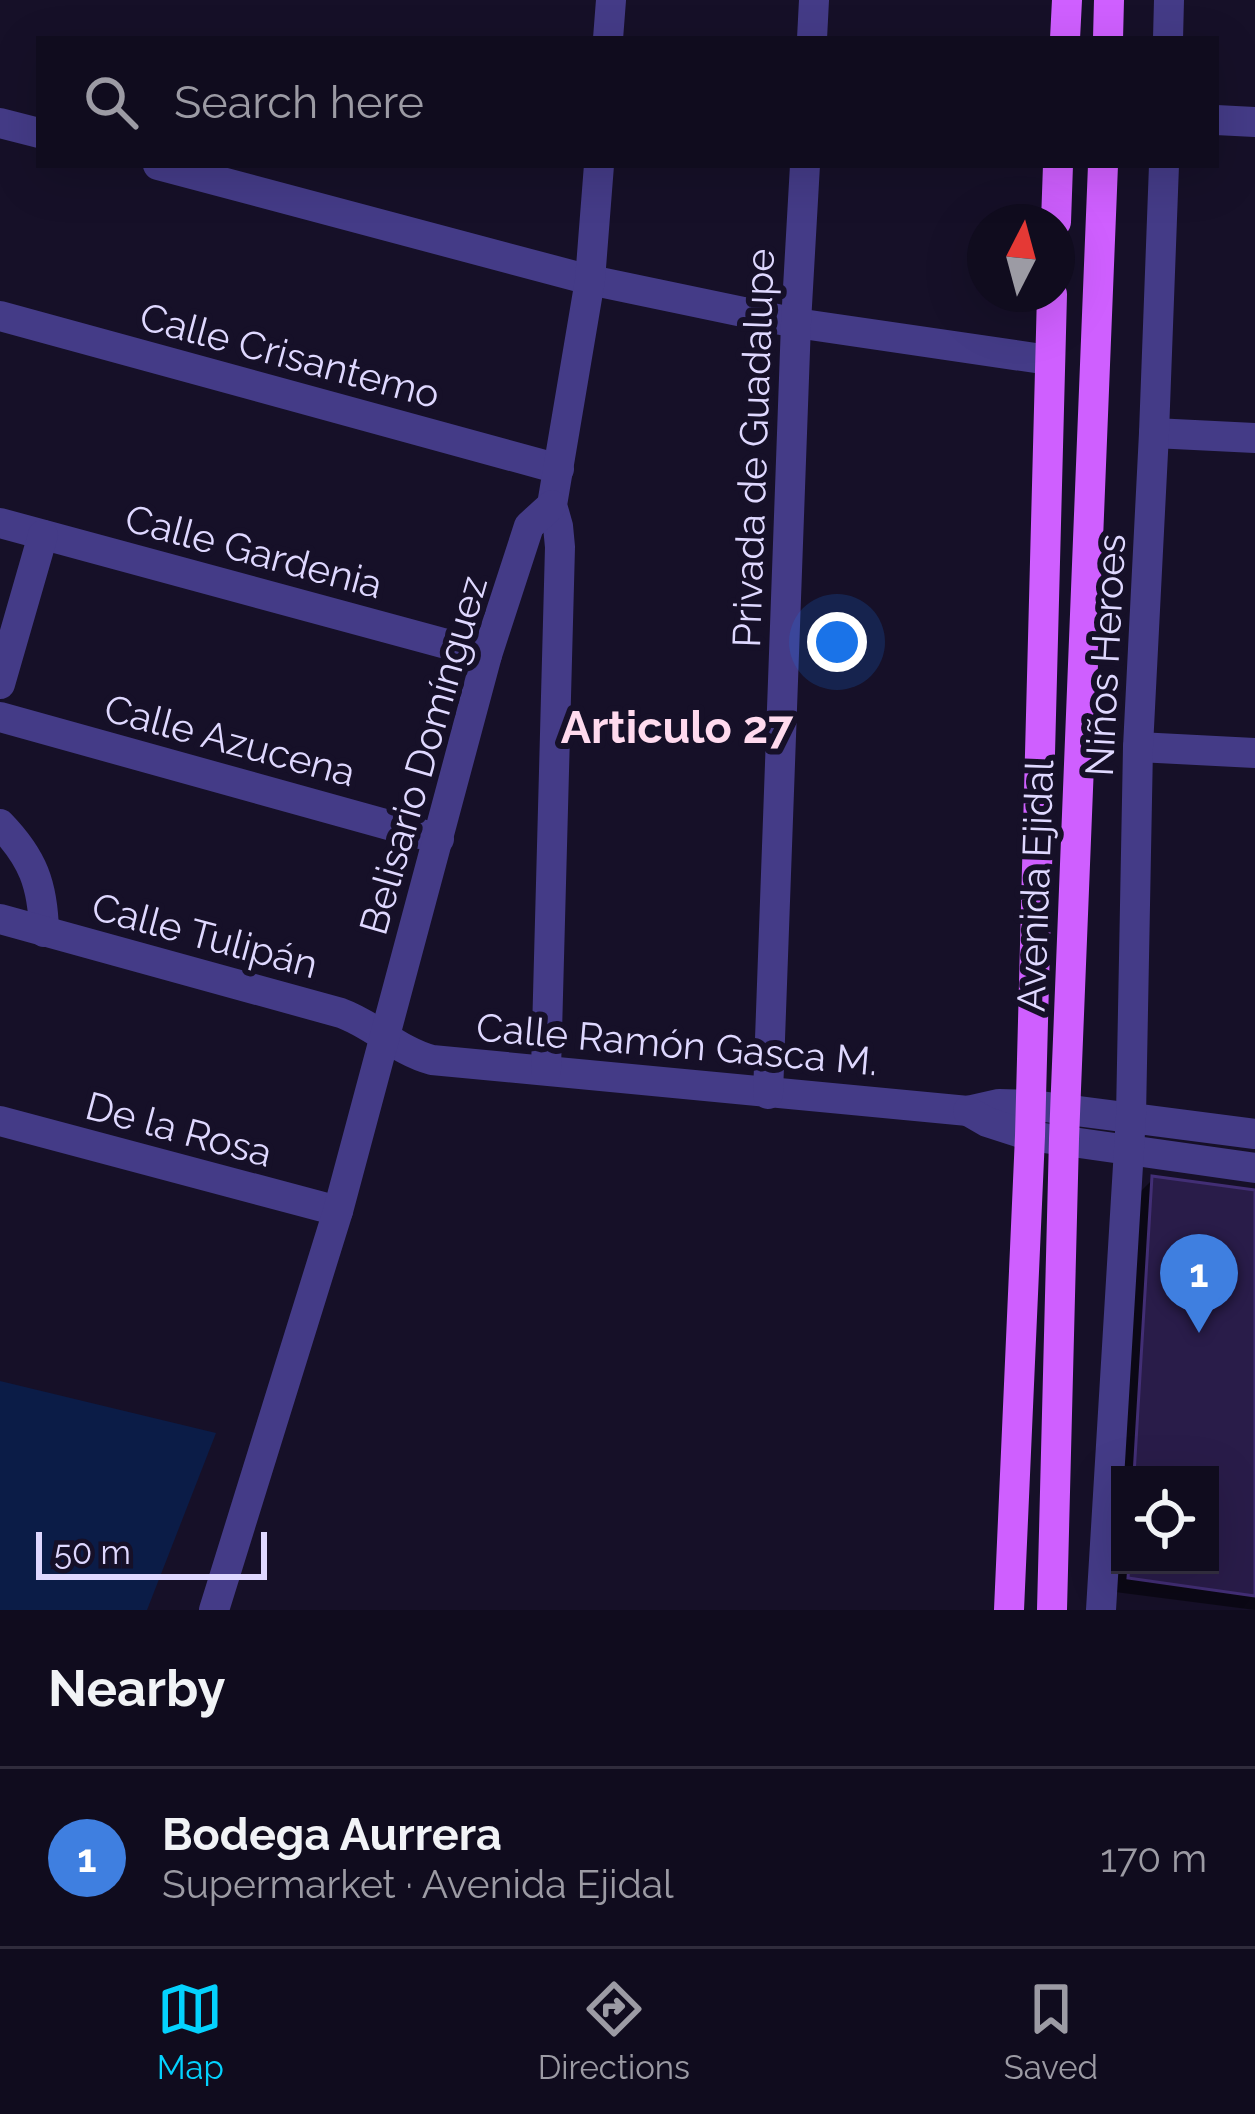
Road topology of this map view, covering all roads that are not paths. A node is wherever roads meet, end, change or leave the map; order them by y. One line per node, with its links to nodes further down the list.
1 (611, 0): 6 (street)
2 (814, 0): 7 (street)
3 (1067, 0): 8 (main road)
4 (1109, 0): 9 (main road)
5 (1169, 0): 10 (street)
6 (608, 36)
7 (812, 36)
8 (1065, 36)
9 (1108, 36)
10 (1168, 36)
11 (1219, 120): 12 (street)
12 (1255, 122)
13 (0, 123): 14 (street)
14 (36, 132)
15 (169, 168): 22 (street)
16 (599, 168): 22 (street)
17 (805, 168): 25 (street, Privada de Guadalupe)
18 (1058, 168): 21 (main road)
19 (1103, 168): 49 (main road, Avenida Ejidal)
20 (1165, 168): 27 (street, Niños Heroes)
21 (1057, 204)
22 (590, 280): 25 (street); 29 (street)
23 (1051, 312): 26 (main road, Avenida Ejidal)
24 (0, 316): 29 (street, Calle Crisantemo)
25 (796, 323): 26 (street); 44 (street, Privada de Guadalupe)
26 (1049, 360): 45 (main road, Avenida Ejidal)
27 (1154, 433): 28 (street); 36 (street, Niños Heroes)
28 (1255, 438)
29 (559, 469): 30 (street)
30 (552, 506): 33 (street, Belisario Domínguez); 43 (street)
31 (0, 523): 32 (street, Calle Gardenia)
32 (43, 535): 33 (street, Calle Gardenia); 34 (street)
33 (487, 655): 39 (street, Belisario Domínguez)
34 (0, 683)
35 (0, 717): 39 (street, Calle Azucena)
36 (1138, 746): 37 (street); 47 (street, Niños Heroes)
37 (1255, 753)
38 (0, 824): 41 (street)
39 (439, 838): 42 (street, Belisario Domínguez)
40 (0, 919): 41 (street, Calle Tulipán)
41 (44, 932): 42 (street, Calle Tulipán)
42 (385, 1035): 43 (street, Calle Ramón Gasca M.); 54 (street, Belisario Domínguez)
43 (547, 1070): 44 (street, Calle Ramón Gasca M.)
44 (768, 1094): 46 (street, Calle Ramón Gasca M.)
45 (1031, 1105): 46 (street, Calle Ramón Gasca M.); 49 (street, Calle Ramón Gasca M.); 51 (main road, Avenida Ejidal)
46 (968, 1111): 51 (street, Calle Ramón Gasca M.)
47 (1131, 1116): 49 (street, Calle Ramón Gasca M.); 50 (street, Calle Ramón Gasca M.); 52 (street, Niños Heroes)
48 (0, 1121): 54 (street, De la Rosa)
49 (1065, 1124): 51 (street, Calle Ramón Gasca M.); 52 (street, Calle Ramón Gasca M.); 57 (main road, Avenida Ejidal)
50 (1255, 1134)
51 (1030, 1136): 56 (main road, Avenida Ejidal)
52 (1130, 1149): 53 (street, Calle Ramón Gasca M.); 58 (street, Niños Heroes)
53 (1255, 1168)
54 (338, 1211): 55 (street, Belisario Domínguez)
55 (214, 1610)
56 (1010, 1610)
57 (1052, 1610)
58 (1101, 1610)

